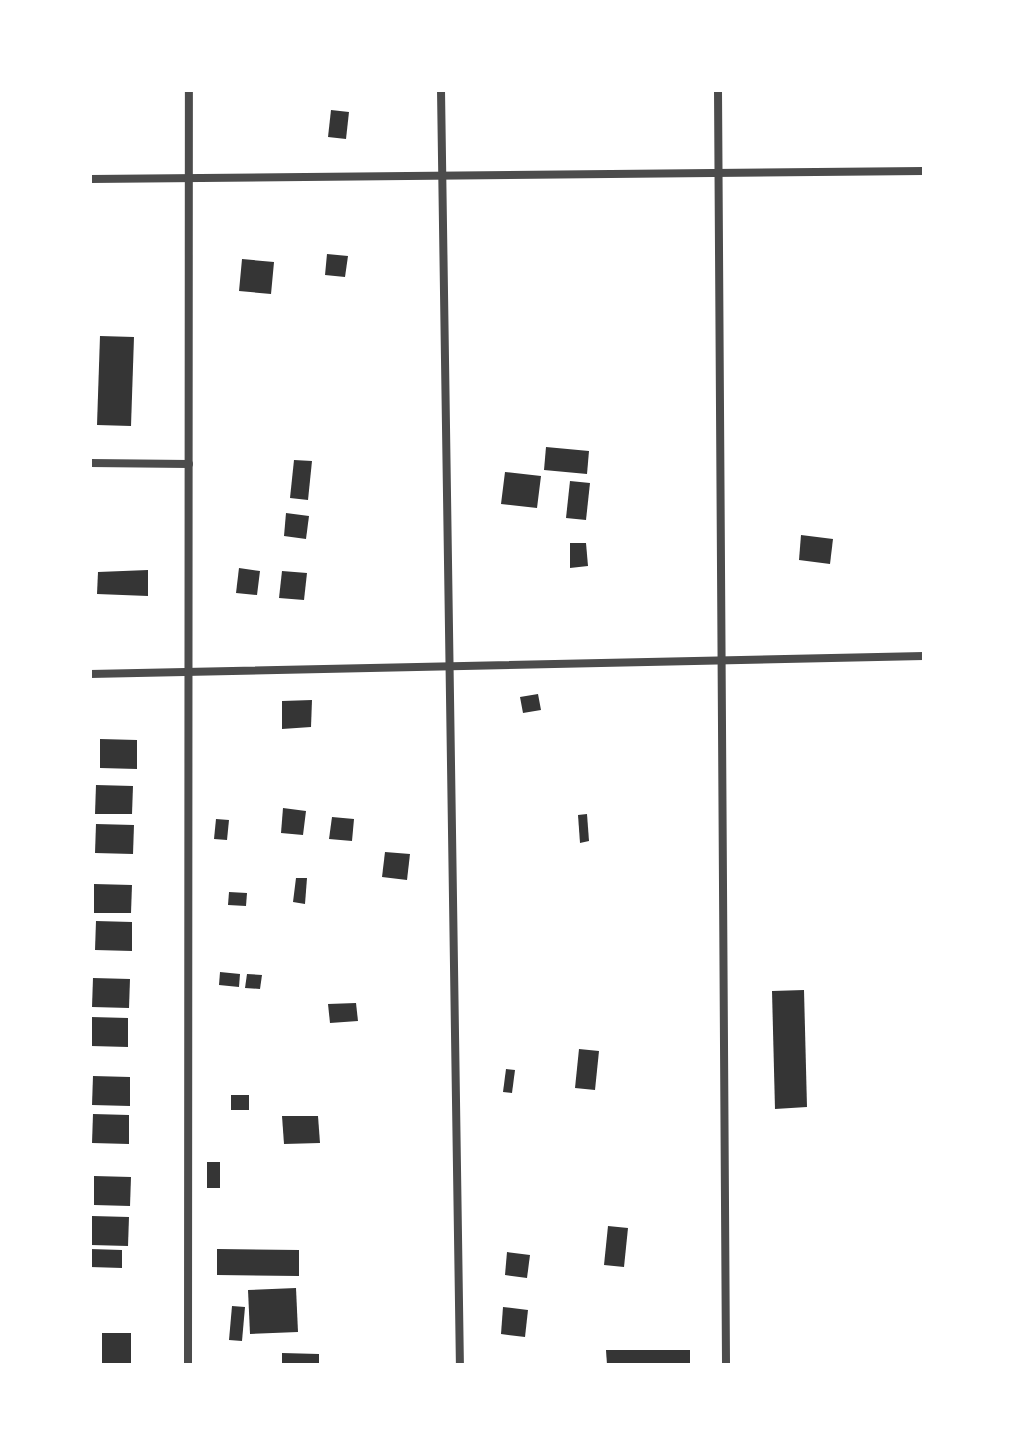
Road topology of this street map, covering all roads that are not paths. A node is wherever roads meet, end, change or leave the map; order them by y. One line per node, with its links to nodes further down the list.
1 (189, 90): 7 (street)
2 (441, 90): 6 (street)
3 (718, 90): 5 (street)
4 (924, 171): 5 (street)
5 (719, 173): 6 (street); 12 (street)
6 (440, 176): 7 (street); 13 (street)
7 (189, 178): 8 (street); 10 (street)
8 (90, 179)
9 (90, 463): 10 (street)
10 (189, 464): 14 (street)
11 (924, 656): 12 (street)
12 (721, 658): 13 (street); 18 (street)
13 (450, 662): 14 (street); 17 (street)
14 (189, 668): 15 (street); 16 (street)
15 (90, 674)
16 (188, 1365)
17 (460, 1365)
18 (726, 1365)

